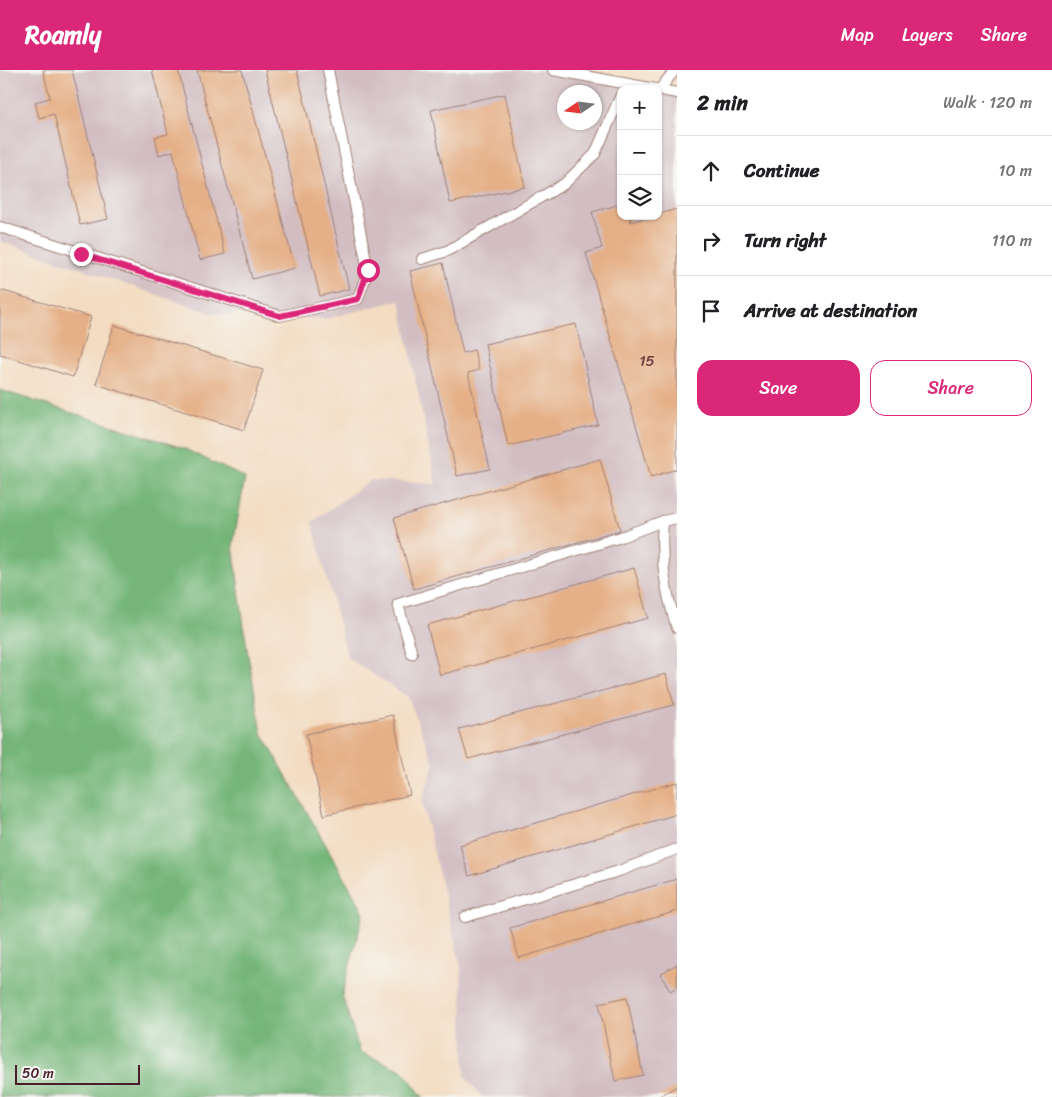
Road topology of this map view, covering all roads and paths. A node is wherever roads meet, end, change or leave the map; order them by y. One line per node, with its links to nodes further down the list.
1 (328, 70): 9 (lane)
2 (553, 70): 4 (lane)
3 (675, 70): 5 (lane)
4 (620, 85)
5 (662, 86)
6 (662, 89): 7 (lane)
7 (677, 93)
8 (617, 104): 10 (lane)
9 (0, 228)
10 (422, 259)
11 (677, 518): 12 (lane)
12 (663, 521): 13 (lane); 14 (lane)
13 (677, 628)
14 (412, 654)
15 (677, 849): 16 (lane)
16 (465, 917)

